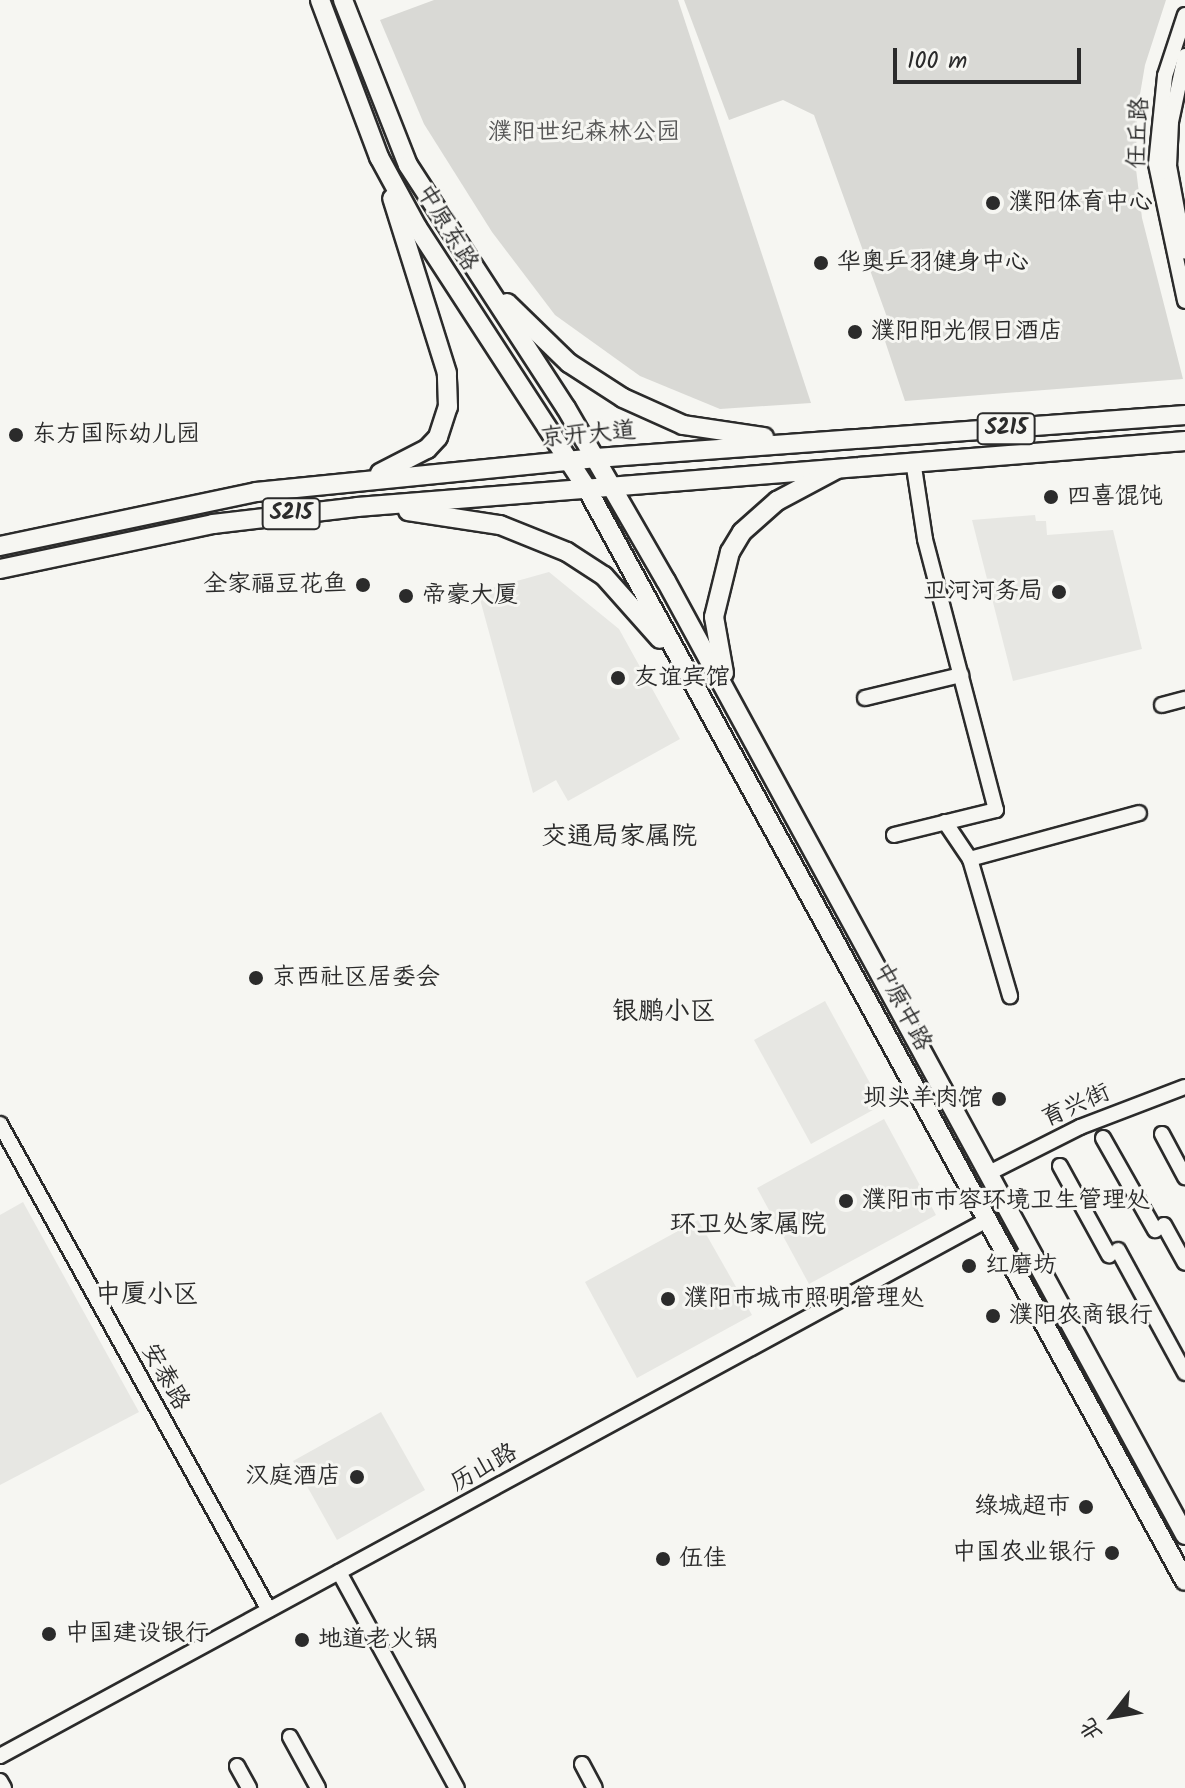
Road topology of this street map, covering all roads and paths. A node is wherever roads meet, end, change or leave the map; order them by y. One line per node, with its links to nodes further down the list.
1 (320, 0): 5 (main road, 中原东路)
2 (343, 0): 9 (main road, 中原东路)
3 (1185, 15): 10 (street, 任丘路)
4 (1185, 56): 7 (street, 任丘路)
5 (379, 157): 15 (main road, 中原东路); 19 (main road)
6 (1185, 168): 7 (street)
7 (1170, 172): 8 (street, 任丘路)
8 (1185, 252)
9 (474, 268): 13 (main road); 14 (main road, 中原东路)
10 (1185, 301)
11 (1185, 415): 13 (main road, 京开大道 / S215)
12 (1185, 441): 16 (main road, S215)
13 (827, 442): 14 (main road, 京开大道 / S215)
14 (596, 458): 15 (main road, 京开大道 / S215); 18 (main road, 中原中路)
15 (569, 460): 19 (main road, 京开大道 / S215); 20 (main road, 中原中路)
16 (913, 461): 17 (main road, S215); 24 (street)
17 (846, 465): 18 (main road, S215); 28 (main road)
18 (611, 485): 20 (main road, S215); 28 (main road, 中原中路)
19 (317, 486): 22 (main road, 京开大道 / S215)
20 (586, 487): 21 (main road, S215); 29 (main road, 中原中路)
21 (357, 507): 23 (main road, S215); 29 (main road)
22 (0, 546)
23 (0, 569)
24 (961, 675): 25 (street); 31 (street)
25 (865, 698)
26 (1185, 699): 27 (street)
27 (1162, 705)
28 (736, 710): 40 (main road, 中原中路)
29 (722, 731): 42 (main road, 中原中路)
30 (1139, 813): 33 (street)
31 (945, 822): 32 (street); 33 (street)
32 (894, 835)
33 (970, 859): 34 (street)
34 (1010, 996)
35 (1185, 1087): 40 (street, 育兴街)
36 (0, 1124): 48 (street, 安泰路)
37 (1162, 1134): 41 (street)
38 (1103, 1138): 43 (street)
39 (1060, 1166): 44 (street)
40 (989, 1173): 45 (main road, 中原中路)
41 (1185, 1177)
42 (989, 1219): 46 (street, 历山路); 47 (main road, 中原中路)
43 (1185, 1263)
44 (1185, 1373)
45 (1185, 1535)
46 (339, 1572): 48 (street, 历山路); 57 (street)
47 (1185, 1581)
48 (269, 1610): 50 (street, 历山路)
49 (290, 1737): 56 (street)
50 (0, 1756)
51 (582, 1764): 58 (street)
52 (237, 1766): 55 (street)
53 (0, 1781): 54 (street)
54 (4, 1788)
55 (249, 1788)
56 (318, 1788)
57 (457, 1788)
58 (595, 1788)

